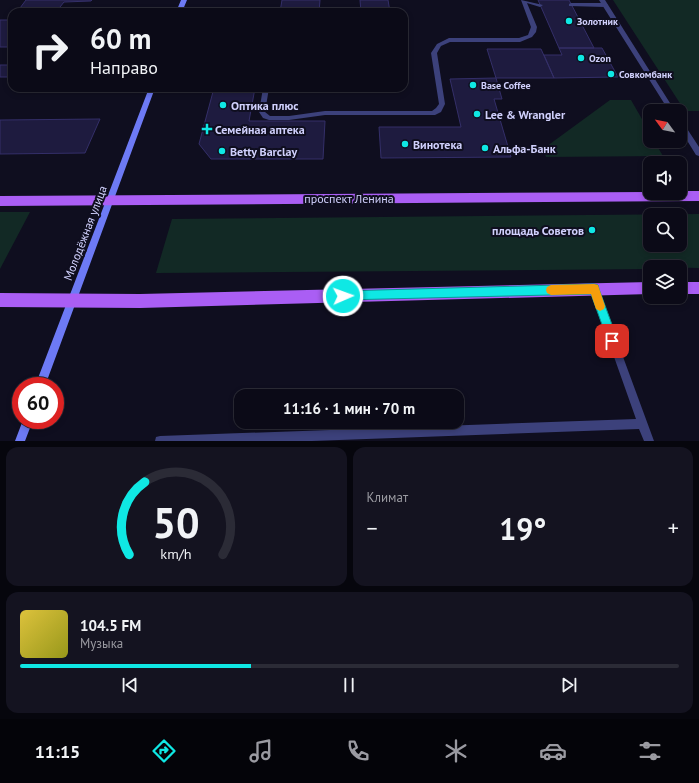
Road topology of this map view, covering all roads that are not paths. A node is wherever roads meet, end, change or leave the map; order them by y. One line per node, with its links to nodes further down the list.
1 (523, 0): 3 (street); 6 (street)
2 (604, 2): 4 (street); 7 (street)
3 (540, 5)
4 (571, 5)
5 (151, 92): 11 (street, Молодёжная улица)
6 (265, 92)
7 (668, 104)
8 (687, 134): 9 (street)
9 (699, 154)
10 (699, 196): 11 (main road, проспект Ленина)
11 (111, 200): 12 (main road, проспект Ленина); 18 (street, Молодёжная улица)
12 (0, 201)
13 (643, 288): 16 (main road)
14 (687, 288): 15 (main road)
15 (699, 288)
16 (594, 289): 18 (main road); 20 (street)
17 (0, 300): 18 (main road)
18 (73, 301): 19 (street, Молодёжная улица)
19 (43, 377)
20 (642, 424): 23 (street); 24 (street)
21 (25, 429): 22 (street)
22 (20, 441)
23 (160, 441)
24 (649, 441)

